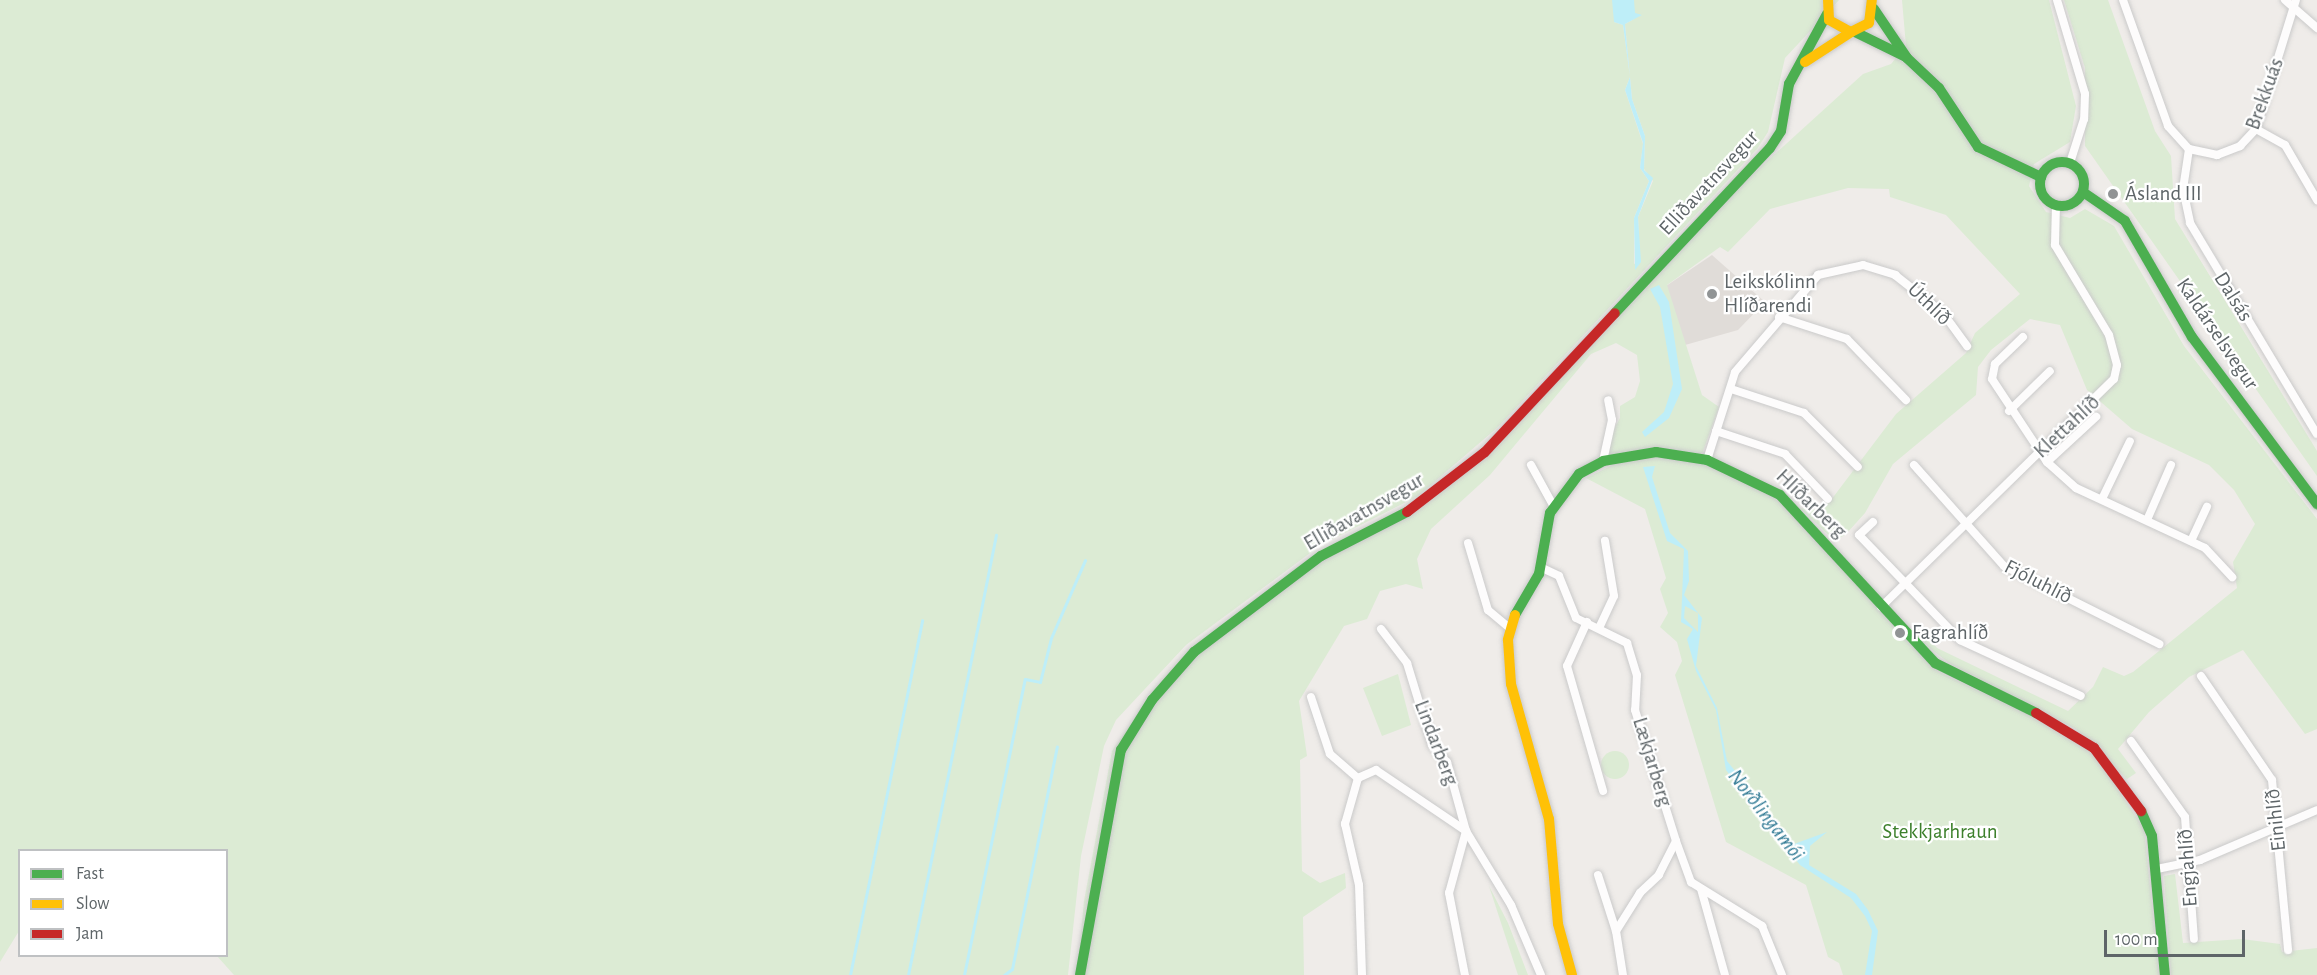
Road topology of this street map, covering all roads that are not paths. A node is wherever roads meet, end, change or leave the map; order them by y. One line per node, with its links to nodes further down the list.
1 (2057, 0): 13 (street)
2 (2123, 0): 12 (street)
3 (2285, 0): 5 (street)
4 (1873, 3): 8 (main road); 9 (main road)
5 (2295, 4): 7 (street); 11 (street, Brekkuás)
6 (1826, 5): 8 (main road); 10 (main road, Elliðavatnsvegur)
7 (2317, 28)
8 (1853, 32): 9 (main road); 10 (main road)
9 (1907, 58): 14 (main road)
10 (1800, 66): 75 (main road, Elliðavatnsvegur)
11 (2256, 129): 12 (street, Brekkuás); 16 (street)
12 (2189, 149): 28 (street, Dalsás)
13 (2070, 163): 14 (main road); 15 (main road)
14 (2041, 177): 17 (main road)
15 (2083, 192): 17 (main road); 40 (main road, Kaldárselsvegur)
16 (2317, 200)
17 (2056, 206): 30 (street, Klettahlíð)
18 (1779, 317): 20 (street, Úthlíð); 22 (street, Úthlíð); 24 (street)
19 (2023, 338): 25 (street)
20 (1967, 346)
21 (2050, 371): 25 (street)
22 (1731, 389): 27 (street, Úthlíð); 37 (street)
23 (1608, 400): 32 (street)
24 (1906, 400)
25 (2009, 411): 30 (street)
26 (2096, 417): 33 (street)
27 (1716, 431): 31 (street, Úthlíð); 38 (street)
28 (2317, 434)
29 (2130, 441): 39 (street)
30 (2039, 453): 33 (street); 45 (street, Klettahlíð)
31 (1707, 460): 32 (main road, Hlíðarberg); 52 (main road, Hlíðarberg)
32 (1603, 461): 41 (main road, Hlíðarberg)
33 (2047, 462): 39 (street)
34 (1532, 465): 41 (street)
35 (1914, 465): 45 (street, Fjóluhlíð)
36 (2171, 465): 43 (street)
37 (1858, 467)
38 (1827, 499)
39 (2102, 499): 43 (street)
40 (2317, 504)
41 (1553, 505): 49 (main road, Hlíðarberg)
42 (2207, 506): 47 (street)
43 (2147, 519): 47 (street)
44 (1873, 522): 51 (street)
45 (1962, 522): 51 (street, Klettahlíð); 57 (street, Fjóluhlíð)
46 (1605, 541): 54 (street)
47 (2191, 541): 50 (street)
48 (1468, 543): 56 (street)
49 (1540, 567): 53 (street, Lækjarberg); 56 (main road, Hlíðarberg)
50 (2232, 577)
51 (1905, 585): 52 (street, Klettahlíð); 59 (street)
52 (1881, 607): 69 (main road, Hlíðarberg)
53 (1587, 622): 54 (street, Lækjarberg); 63 (street)
54 (1600, 626): 67 (street, Lækjarberg)
55 (1381, 629): 66 (street, Lindarberg)
56 (1511, 629): 79 (main road, Hlíðarberg)
57 (2159, 644)
58 (2201, 676): 65 (street, Einihlíð)
59 (2081, 696)
60 (1311, 698): 62 (street)
61 (2131, 741): 68 (street, Engjahlíð)
62 (1358, 778): 66 (street, Lindarberg); 76 (street)
63 (1603, 791)
64 (2317, 810): 65 (street)
65 (2277, 825): 68 (street); 74 (street, Einihlíð)
66 (1466, 831): 77 (street); 78 (street, Lindarberg)
67 (1676, 842): 71 (street, Lækjarberg); 72 (street)
68 (2187, 863): 69 (street); 73 (street, Engjahlíð)
69 (2157, 869): 83 (main road, Hlíðarberg)
70 (1598, 875): 72 (street)
71 (1701, 889): 81 (street, Lækjarberg); 82 (street, Lækjarberg)
72 (1616, 931): 80 (street)
73 (2194, 939)
74 (2288, 950)
75 (1080, 975)
76 (1362, 975)
77 (1465, 975)
78 (1541, 975)
79 (1572, 975)
80 (1623, 975)
81 (1725, 975)
82 (1782, 975)
83 (2164, 975)

